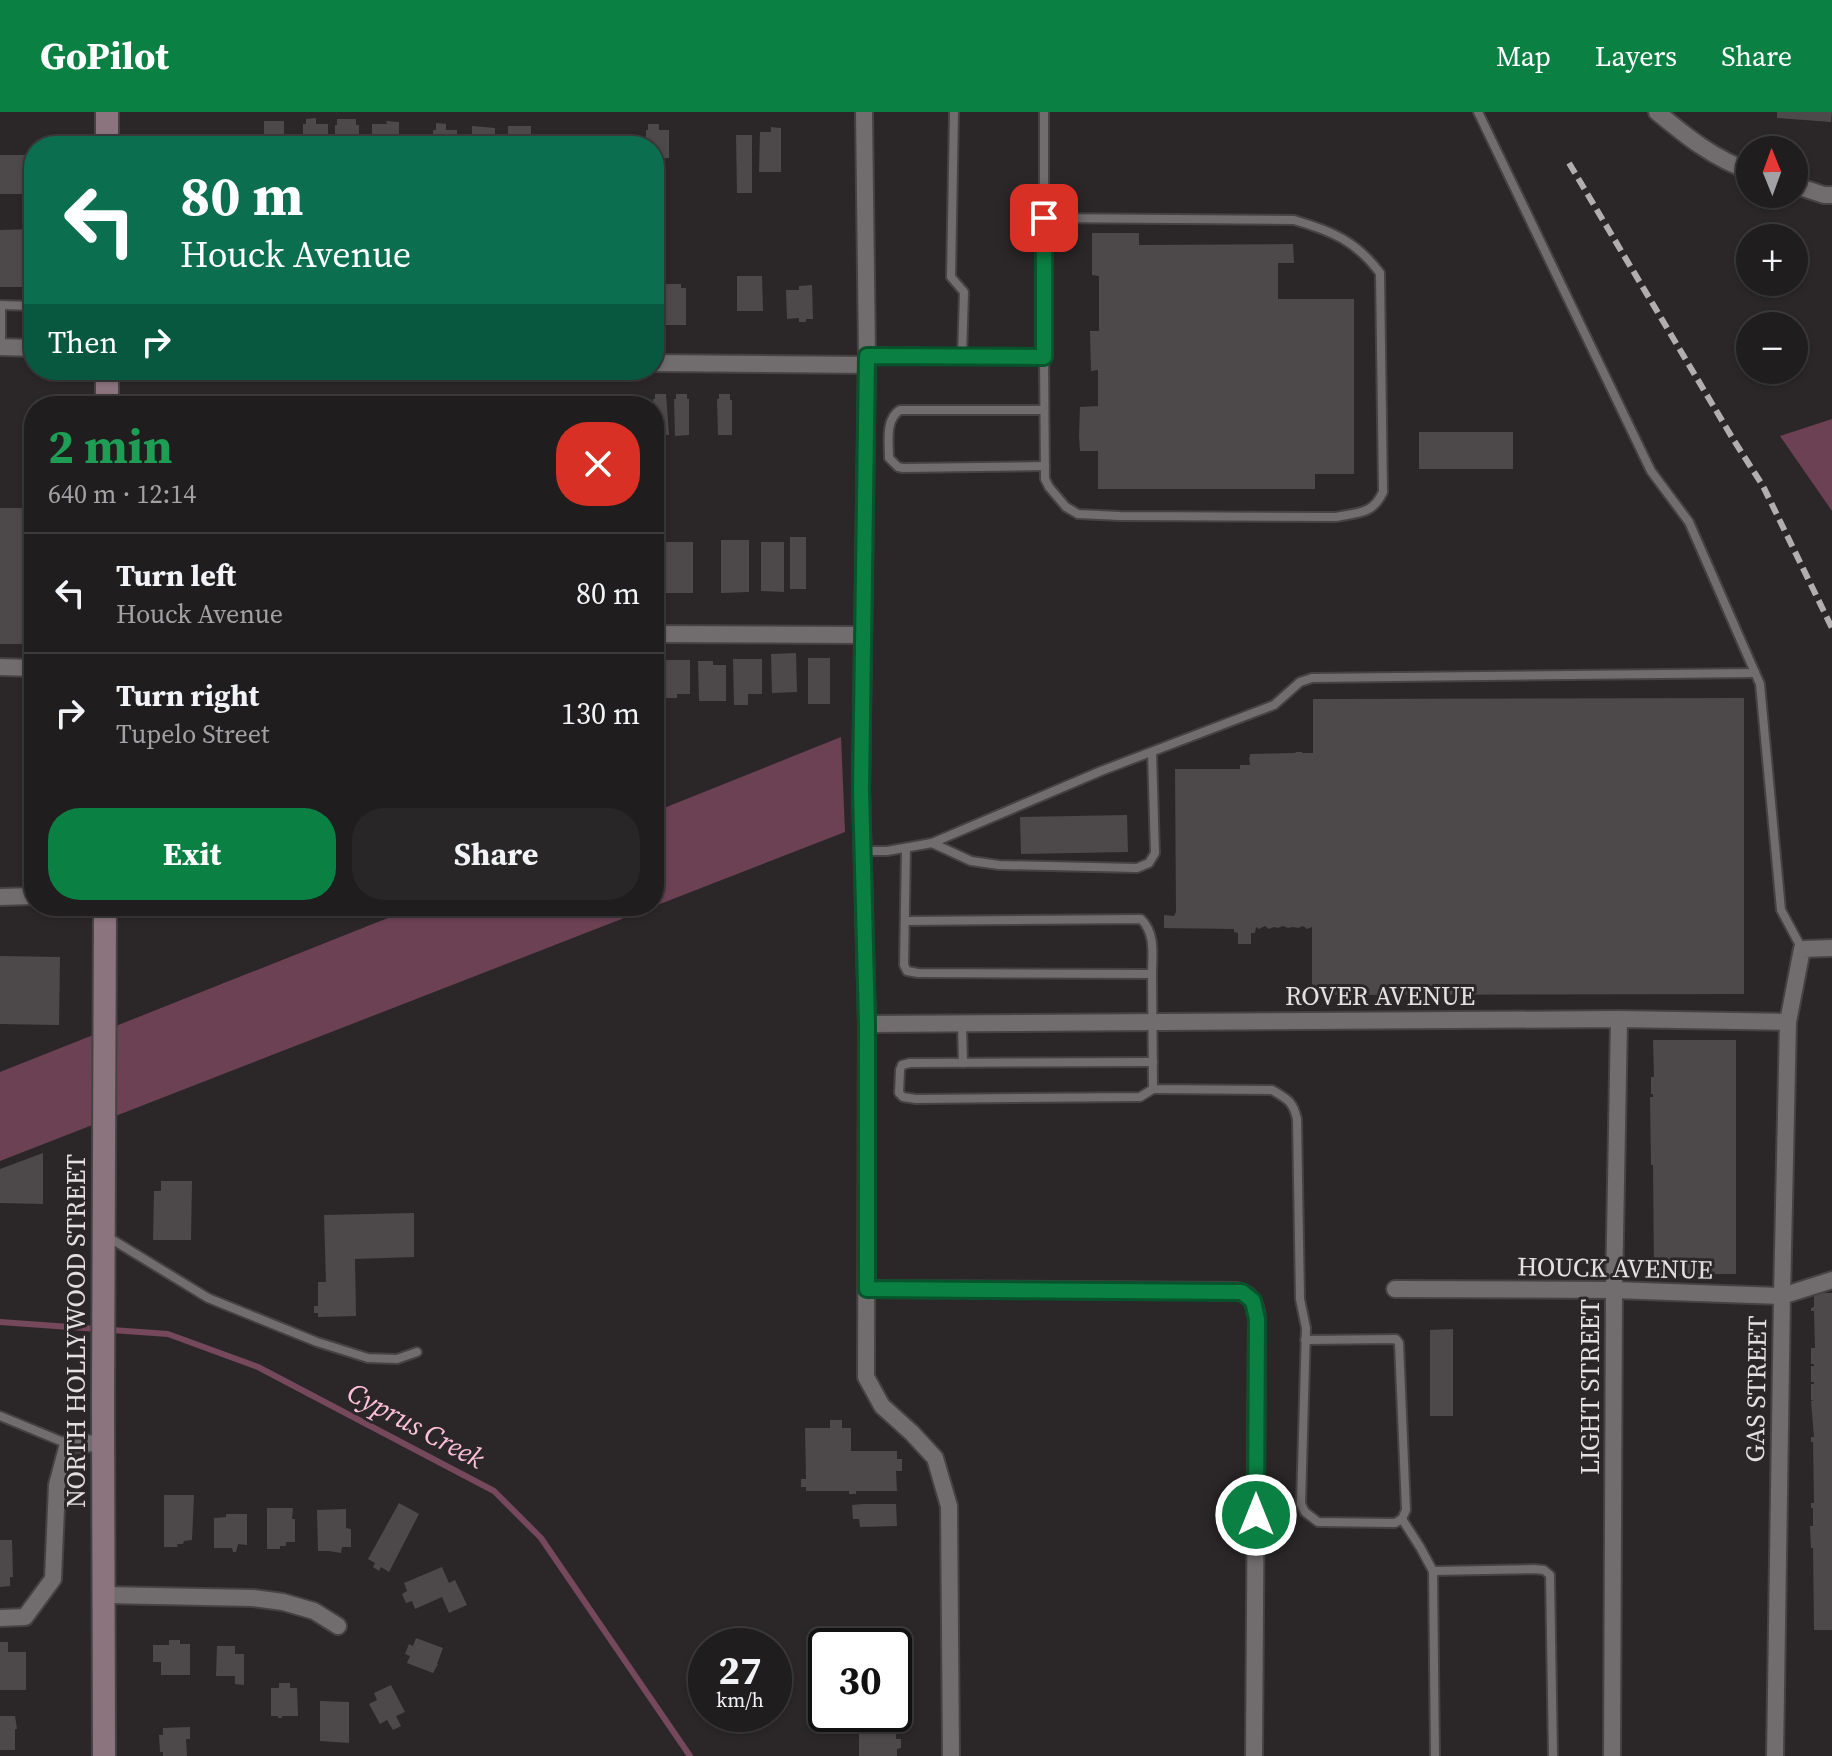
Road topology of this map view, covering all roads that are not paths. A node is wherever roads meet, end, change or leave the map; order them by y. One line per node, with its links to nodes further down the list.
1 (107, 112): 7 (main road)
2 (864, 112): 18 (street)
3 (954, 112): 16 (lane)
4 (1044, 112): 11 (lane)
5 (1478, 112): 26 (lane)
6 (1657, 112): 8 (street)
7 (107, 136)
8 (1736, 164)
9 (1808, 190): 10 (street)
10 (1832, 195)
11 (1044, 218): 17 (lane); 21 (lane)
12 (1, 305): 13 (lane); 14 (lane)
13 (24, 306)
14 (0, 347): 15 (street)
15 (24, 348)
16 (962, 357): 17 (lane); 18 (lane)
17 (1044, 357): 20 (lane)
18 (867, 360): 19 (street); 23 (street)
19 (664, 363)
20 (1044, 410): 21 (lane); 21 (lane)
21 (1045, 466)
22 (664, 634): 23 (street)
23 (862, 635): 30 (street)
24 (0, 667): 25 (street)
25 (24, 668)
26 (1755, 673): 27 (lane); 36 (lane)
27 (1152, 752): 28 (lane); 28 (lane)
28 (932, 843): 29 (lane)
29 (906, 848): 30 (lane); 34 (lane)
30 (862, 851): 42 (street)
31 (24, 896): 32 (street)
32 (0, 897)
33 (105, 916): 46 (main road, NORTH HOLLYWOOD STREET)
34 (905, 921): 37 (lane); 37 (lane)
35 (1832, 948): 36 (street)
36 (1802, 949): 40 (street)
37 (1152, 974): 39 (lane)
38 (1619, 1019): 39 (street, ROVER AVENUE); 40 (street, ROVER AVENUE); 50 (street, LIGHT STREET)
39 (1153, 1022): 41 (street, ROVER AVENUE); 43 (lane)
40 (1788, 1022): 51 (street, GAS STREET)
41 (962, 1023): 42 (street, ROVER AVENUE); 44 (lane)
42 (867, 1024): 48 (street)
43 (1153, 1062): 44 (lane); 45 (lane)
44 (963, 1063): 45 (lane)
45 (1153, 1089): 52 (lane)
46 (104, 1234): 53 (lane); 55 (main road, NORTH HOLLYWOOD STREET)
47 (1832, 1280): 51 (street, HOUCK AVENUE)
48 (867, 1289): 63 (street); 64 (street)
49 (1395, 1289): 50 (street, HOUCK AVENUE)
50 (1614, 1290): 51 (street, HOUCK AVENUE); 67 (street, LIGHT STREET)
51 (1782, 1296): 68 (street, GAS STREET)
52 (1305, 1340): 57 (lane); 57 (lane)
53 (417, 1352)
54 (0, 1416): 56 (lane)
55 (103, 1443): 56 (street); 59 (main road, NORTH HOLLYWOOD STREET)
56 (68, 1444): 60 (street)
57 (1402, 1519): 58 (lane)
58 (1433, 1571): 65 (lane); 66 (lane)
59 (105, 1595): 61 (street); 62 (main road, NORTH HOLLYWOOD STREET)
60 (0, 1618)
61 (338, 1626)
62 (104, 1756)
63 (951, 1756)
64 (1254, 1756)
65 (1435, 1756)
66 (1553, 1756)
67 (1612, 1756)
68 (1775, 1756)

